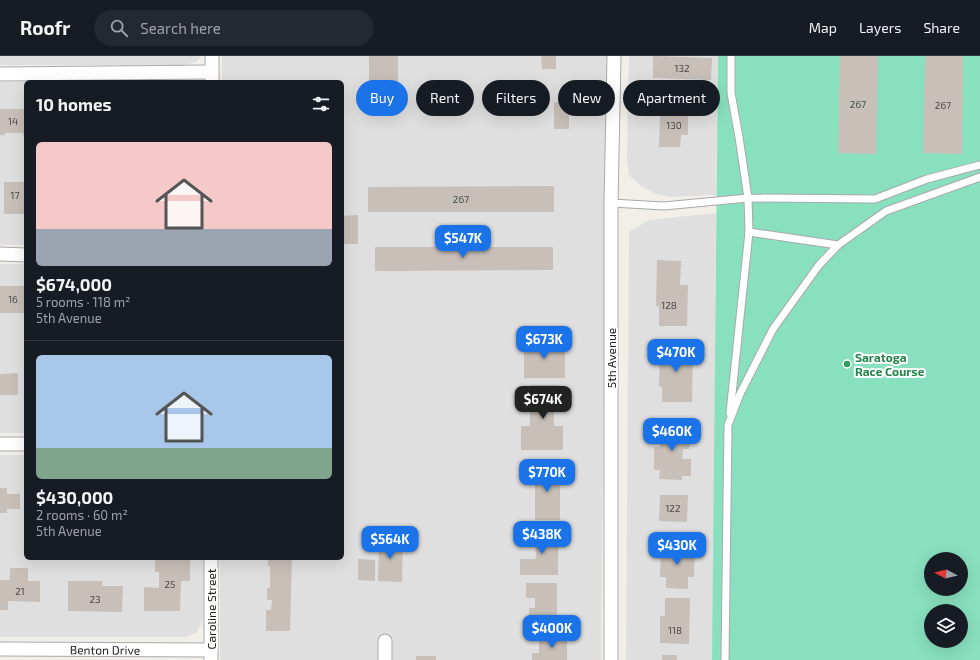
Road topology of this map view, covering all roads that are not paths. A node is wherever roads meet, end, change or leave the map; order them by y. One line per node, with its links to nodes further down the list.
1 (212, 56): 5 (street)
2 (614, 56): 9 (street, 5th Avenue)
3 (731, 56): 8 (lane)
4 (0, 74): 5 (street)
5 (212, 77)
6 (980, 165): 8 (lane)
7 (980, 176): 11 (lane)
8 (748, 198): 9 (lane); 10 (lane)
9 (611, 203): 22 (street, 5th Avenue)
10 (749, 232): 11 (lane); 14 (lane)
11 (838, 244): 14 (lane)
12 (0, 254): 13 (street)
13 (24, 254)
14 (728, 425): 23 (lane)
15 (0, 444): 16 (street)
16 (24, 444)
17 (211, 560): 20 (street, Caroline Street)
18 (385, 641): 21 (street)
19 (0, 649): 20 (street, Benton Drive)
20 (211, 655)
21 (385, 660)
22 (611, 660)
23 (726, 660)

